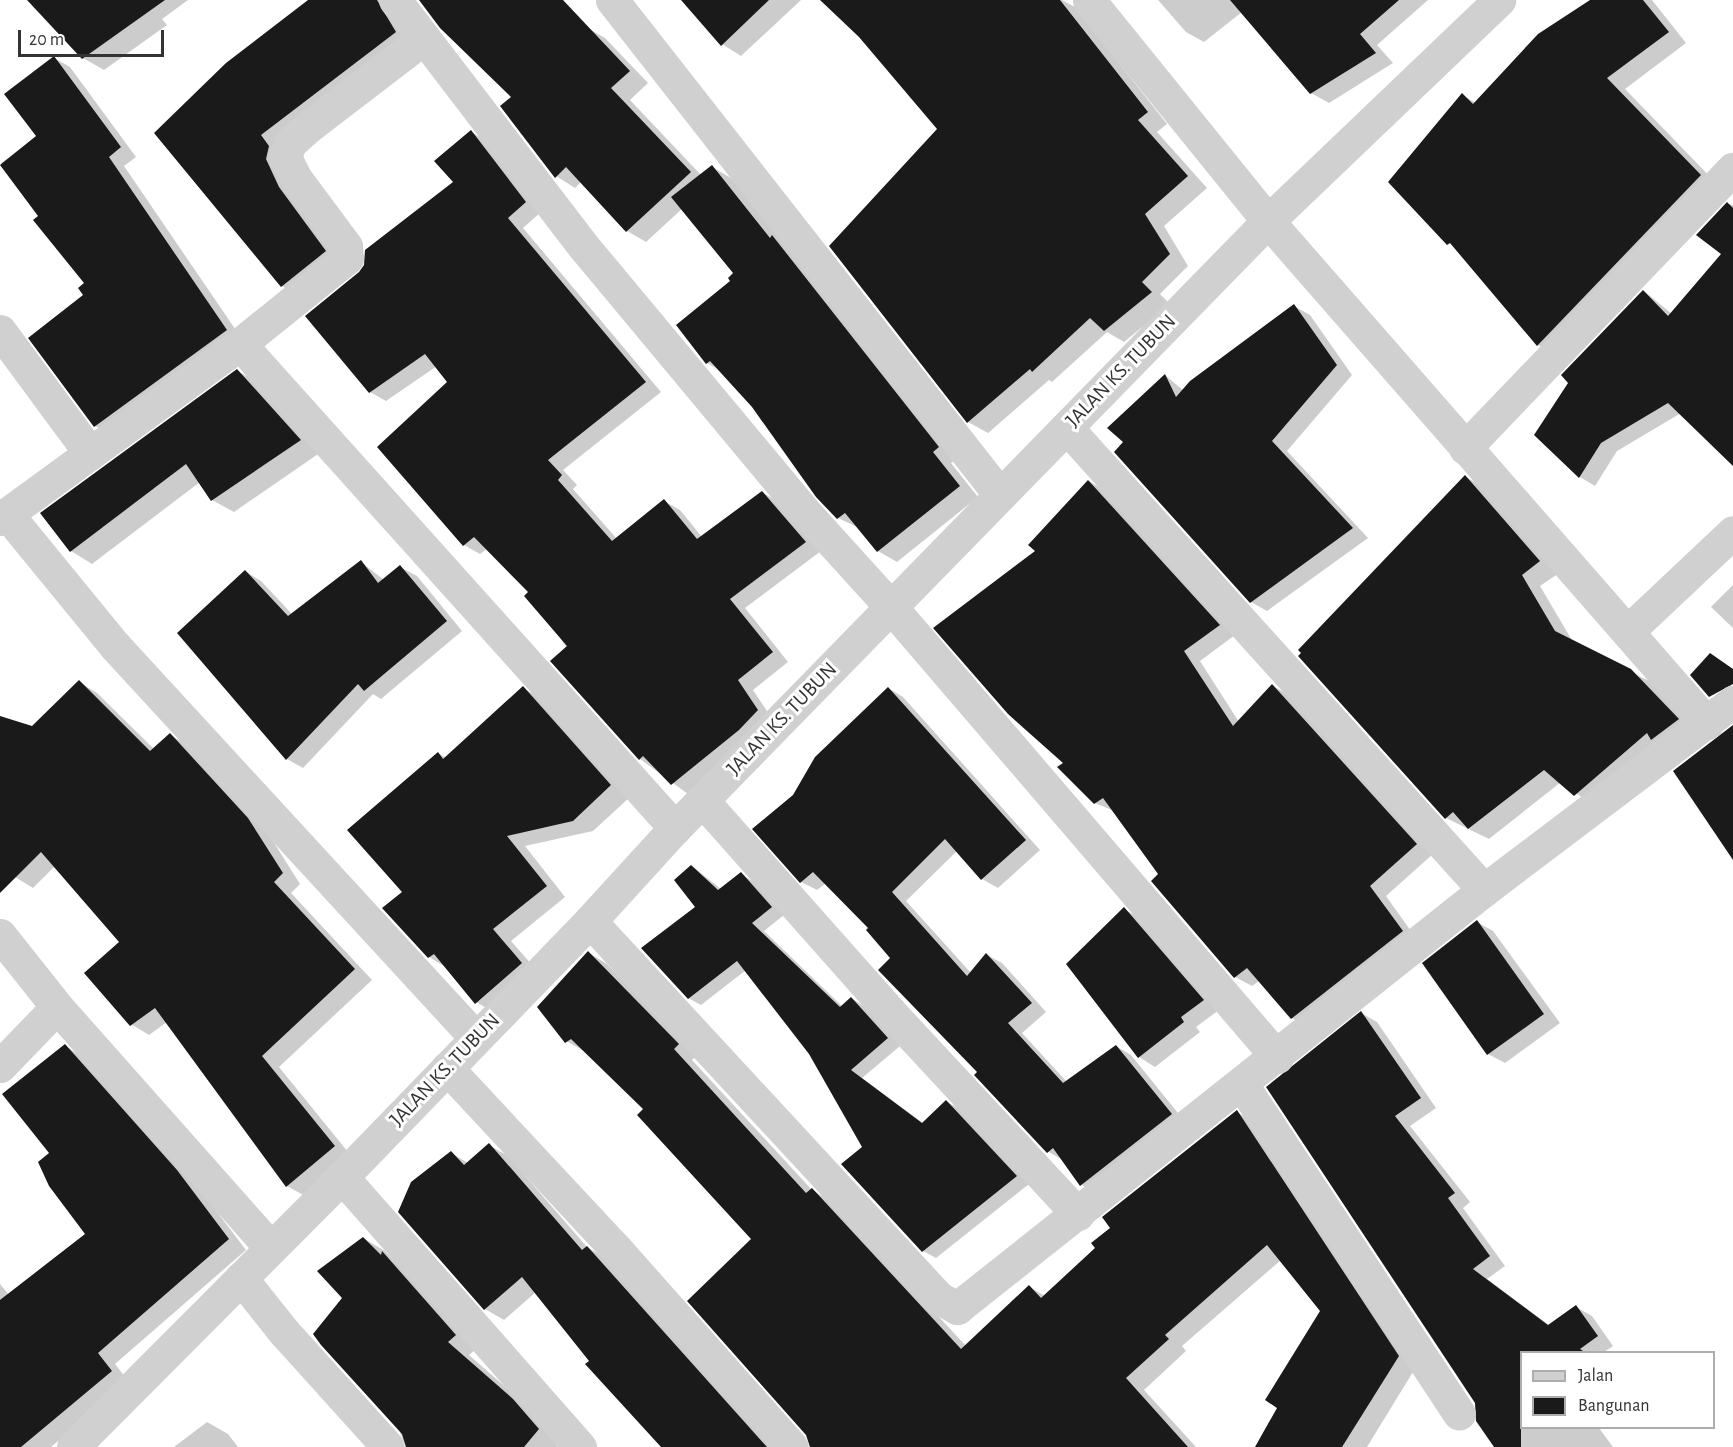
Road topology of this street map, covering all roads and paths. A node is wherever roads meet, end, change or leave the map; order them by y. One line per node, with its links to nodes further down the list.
1 (394, 0): 5 (street)
2 (612, 0): 13 (street)
3 (1089, 0): 7 (street)
4 (1499, 0): 7 (street, JALAN KS. TUBUN)
5 (424, 38): 9 (street); 16 (street)
6 (1733, 169): 11 (street)
7 (1268, 221): 10 (street, JALAN KS. TUBUN); 11 (street)
8 (0, 332): 12 (street)
9 (240, 344): 12 (street); 21 (street)
10 (1066, 428): 13 (street, JALAN KS. TUBUN); 22 (street)
11 (1465, 448): 17 (street)
12 (90, 453): 14 (street)
13 (1000, 495): 16 (street, JALAN KS. TUBUN)
14 (3, 517): 26 (street)
15 (1733, 532): 17 (street)
16 (891, 607): 20 (street, JALAN KS. TUBUN); 27 (street)
17 (1628, 631): 19 (street)
18 (1733, 702): 19 (street)
19 (1707, 723): 22 (street)
20 (702, 800): 21 (street, JALAN KS. TUBUN); 32 (street)
21 (675, 828): 23 (street, JALAN KS. TUBUN)
22 (1484, 890): 27 (street)
23 (590, 921): 26 (street, JALAN KS. TUBUN); 32 (street)
24 (0, 935): 25 (street)
25 (57, 1007): 28 (street); 33 (street)
26 (476, 1038): 29 (street, JALAN KS. TUBUN)
27 (1277, 1057): 30 (street)
28 (0, 1066)
29 (447, 1068): 31 (street, JALAN KS. TUBUN); 39 (street)
30 (1241, 1083): 32 (street); 35 (street)
31 (342, 1177): 33 (street, JALAN KS. TUBUN); 38 (street)
32 (1078, 1214)
33 (271, 1248): 34 (street, JALAN KS. TUBUN)
34 (241, 1278): 36 (street, JALAN KS. TUBUN); 37 (street)
35 (1458, 1413)
36 (74, 1447)
37 (388, 1447)
38 (580, 1447)
39 (792, 1447)

